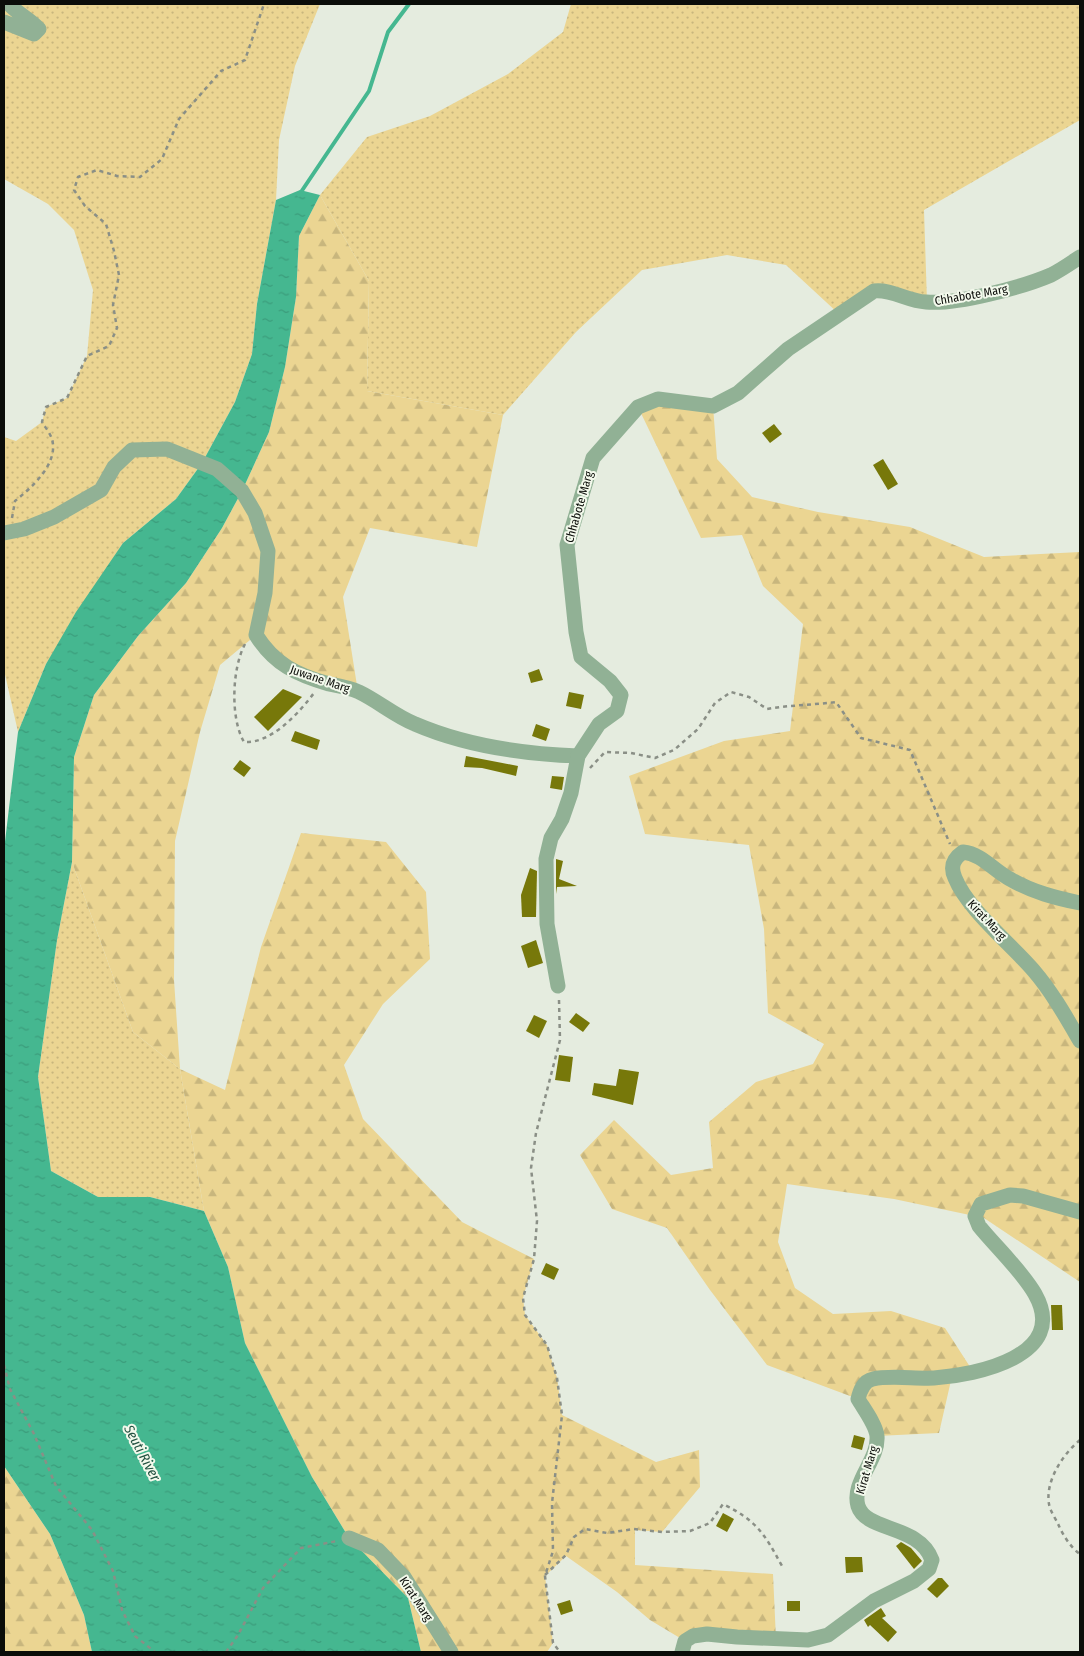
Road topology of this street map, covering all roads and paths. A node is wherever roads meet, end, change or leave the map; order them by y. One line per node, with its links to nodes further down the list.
1 (9, 4): 3 (street)
2 (264, 4): 5 (path)
3 (4, 22)
4 (1080, 257): 9 (street, Chhabote Marg)
5 (24, 529): 6 (street); 7 (street)
6 (4, 532)
7 (256, 635): 8 (street, Juwane Marg); 8 (path)
8 (319, 681): 9 (street, Juwane Marg)
9 (578, 756): 13 (street, Chhabote Marg)
10 (585, 775): 11 (path)
11 (955, 858): 12 (street); 14 (street, Kirat Marg)
12 (1080, 903)
13 (558, 986): 21 (path)
14 (1080, 1040)
15 (1080, 1212): 26 (street, Kirat Marg)
16 (4, 1365): 22 (path)
17 (1080, 1440): 19 (path)
18 (349, 1538): 23 (path); 24 (street, Kirat Marg)
19 (1080, 1554)
20 (782, 1566): 21 (path)
21 (545, 1576): 25 (path)
22 (155, 1652)
23 (226, 1652)
24 (451, 1652)
25 (560, 1652)
26 (682, 1652)

